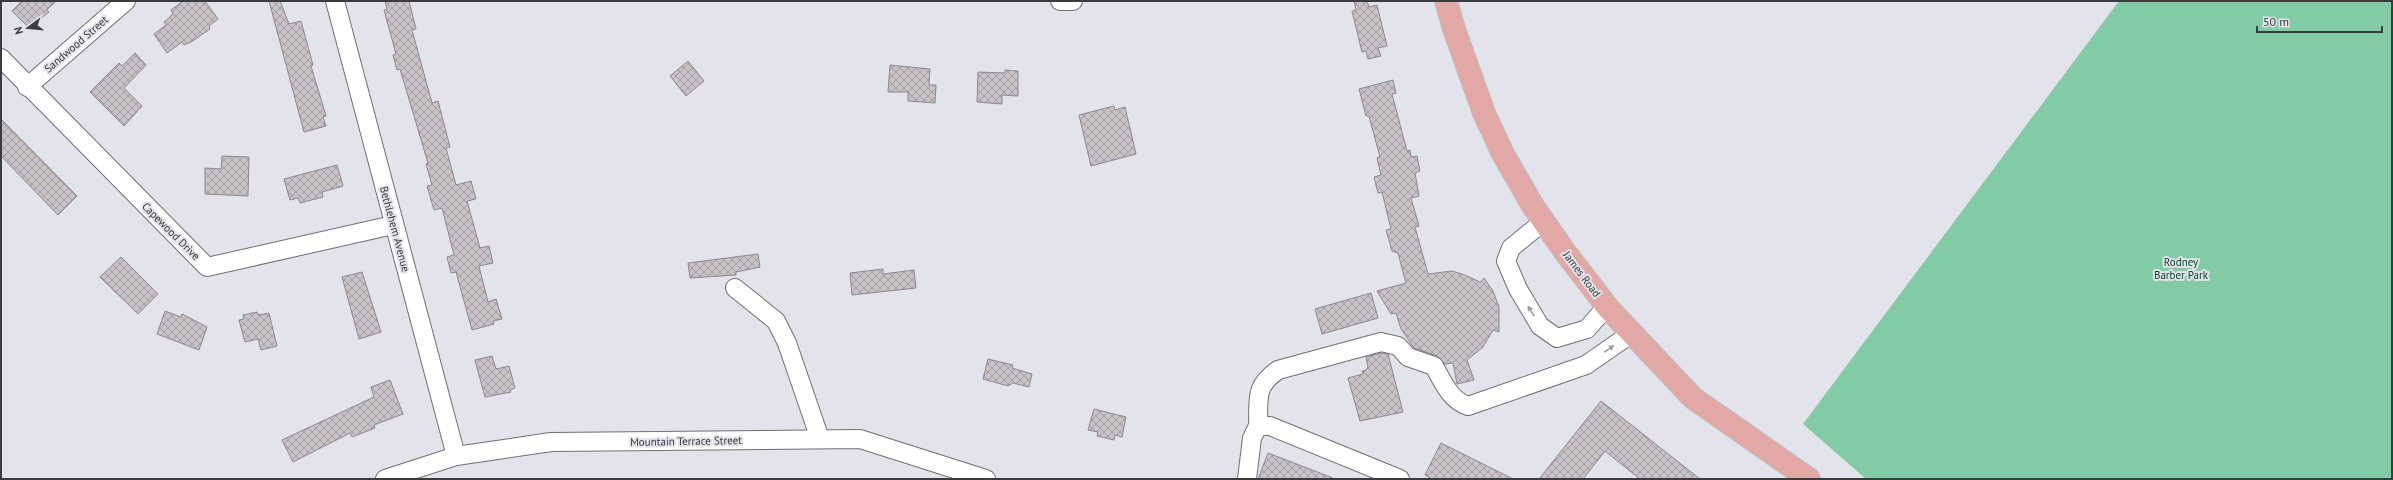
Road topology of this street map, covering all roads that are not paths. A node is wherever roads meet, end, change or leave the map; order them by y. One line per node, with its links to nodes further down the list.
1 (126, 1): 7 (street, Sandwood Street)
2 (336, 1): 9 (street, Bethlehem Avenue)
3 (1060, 1): 4 (street)
4 (1073, 1)
5 (1446, 1): 8 (main road, James Road)
6 (1, 58): 7 (street, Capewood Drive)
7 (27, 87): 9 (street, Capewood Drive)
8 (1544, 221): 11 (main road, James Road); 11 (street, one-way to 8)
9 (393, 225): 15 (street, Bethlehem Avenue)
10 (735, 288): 14 (street)
11 (1607, 306): 12 (main road, James Road)
12 (1632, 333): 13 (street, one-way to 12); 20 (main road, James Road)
13 (1258, 426): 18 (street); 19 (street)
14 (820, 439): 15 (street, Mountain Terrace Street); 17 (street, Mountain Terrace Street)
15 (456, 456): 16 (street, Mountain Terrace Street)
16 (385, 479)
17 (986, 479)
18 (1247, 479)
19 (1400, 479)
20 (1809, 479)

